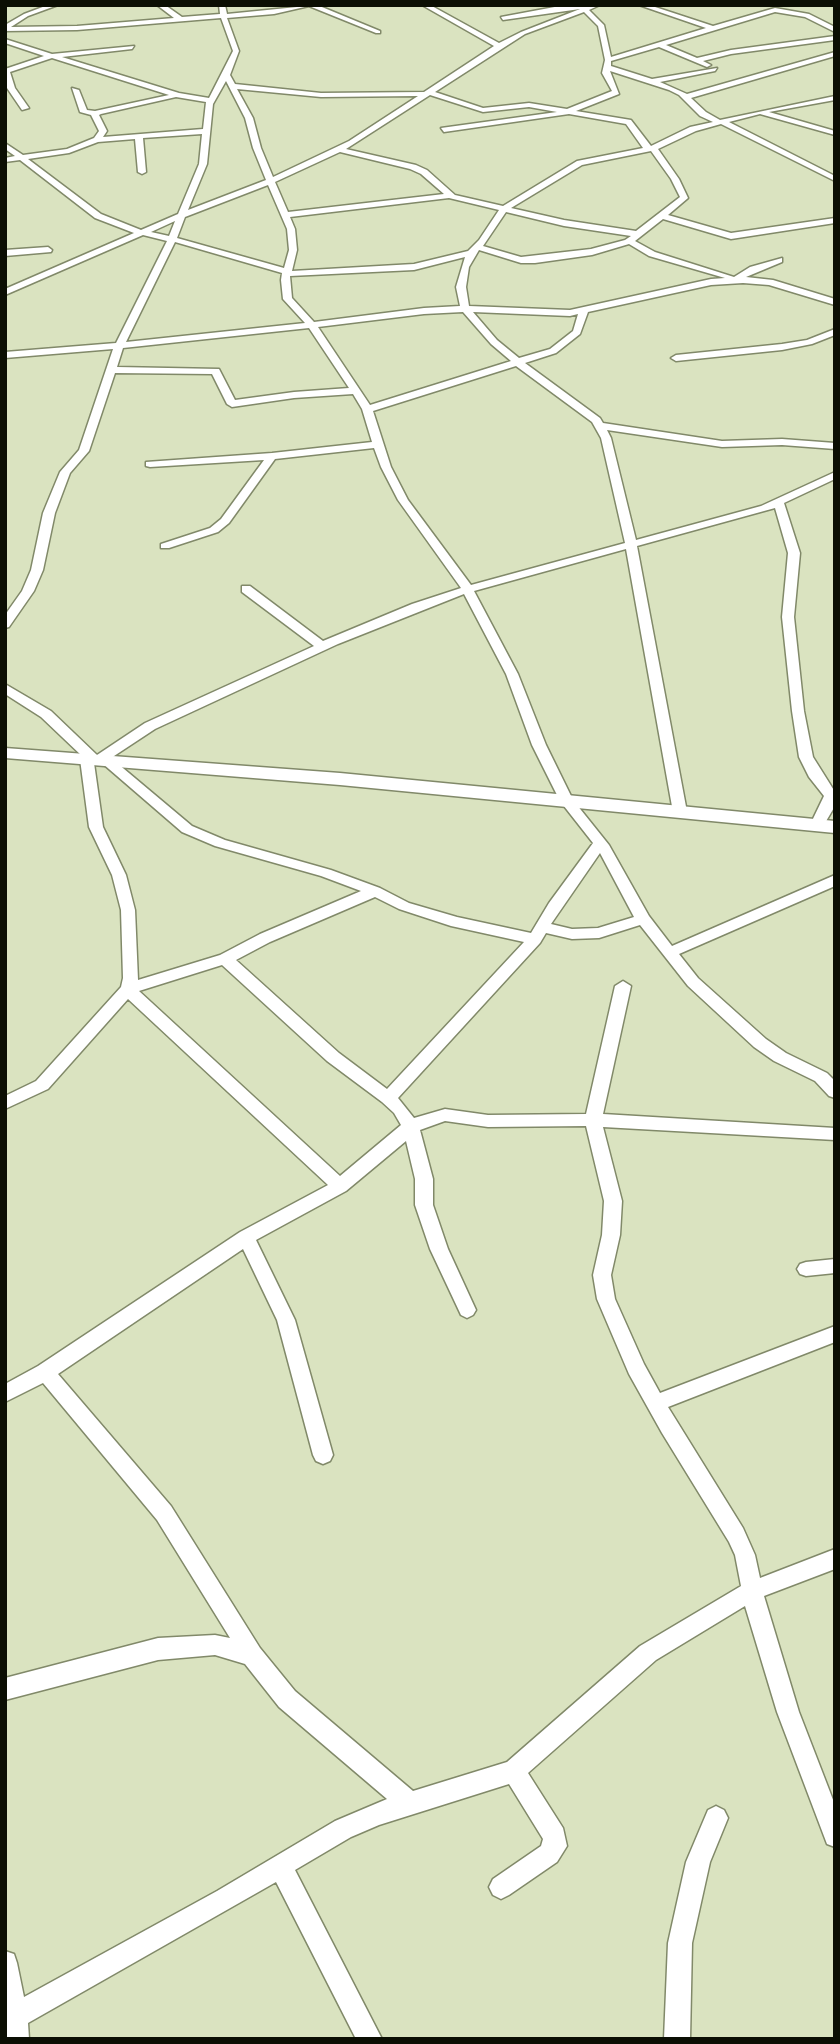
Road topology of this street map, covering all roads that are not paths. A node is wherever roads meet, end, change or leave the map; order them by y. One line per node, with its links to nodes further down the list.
1 (160, 5): 10 (street)
2 (309, 5): 8 (street); 14 (street)
3 (425, 5): 18 (street)
4 (642, 5): 11 (street)
5 (52, 6): 6 (street)
6 (40, 7): 12 (street)
7 (591, 8): 9 (street); 18 (street); 23 (street)
8 (223, 10): 10 (street); 25 (street)
9 (503, 18)
10 (180, 19): 12 (street)
11 (712, 27): 13 (street); 17 (street)
12 (5, 29)
13 (835, 30)
14 (378, 32)
15 (835, 38): 22 (street)
16 (5, 41): 21 (street)
17 (658, 44): 22 (street); 23 (street)
18 (499, 46): 29 (street)
19 (132, 47): 21 (street)
20 (835, 54): 31 (street)
21 (49, 56): 24 (street); 30 (street)
22 (697, 60): 26 (street)
23 (607, 64): 26 (street); 37 (street)
24 (6, 71): 34 (street)
25 (226, 75): 28 (street); 33 (street)
26 (650, 81): 31 (street)
27 (75, 90): 36 (street)
28 (233, 91): 29 (street); 51 (street)
29 (421, 94): 37 (street); 45 (street)
30 (178, 95): 33 (street); 36 (street)
31 (685, 97): 38 (street)
32 (835, 97): 35 (street)
33 (209, 99): 40 (street)
34 (25, 108)
35 (760, 111): 38 (street); 41 (street)
36 (96, 113): 43 (street)
37 (566, 113): 39 (street); 46 (street)
38 (721, 122): 46 (street); 50 (street)
39 (444, 130)
40 (206, 131): 42 (street); 54 (street)
41 (835, 133)
42 (139, 136): 43 (street); 49 (street)
43 (97, 140): 47 (street)
44 (5, 145): 47 (street)
45 (338, 149): 51 (street); 52 (street)
46 (651, 149): 53 (street); 56 (street)
47 (24, 158): 48 (street); 58 (street)
48 (5, 160)
49 (142, 172)
50 (835, 179)
51 (271, 181): 54 (street); 55 (street)
52 (448, 195): 53 (street); 55 (street)
53 (504, 209): 59 (street); 62 (street)
54 (182, 215): 58 (street); 60 (street)
55 (287, 215): 65 (street)
56 (660, 215): 57 (street); 59 (street)
57 (835, 220)
58 (140, 232): 60 (street); 67 (street)
59 (632, 238): 62 (street); 66 (street)
60 (172, 239): 65 (street); 73 (street)
61 (48, 250): 63 (street)
62 (474, 250): 65 (street); 69 (street)
63 (5, 253)
64 (779, 260): 66 (street)
65 (287, 273): 71 (street)
66 (740, 279): 68 (street); 70 (street)
67 (5, 292)
68 (835, 302)
69 (464, 309): 70 (street); 71 (street); 76 (street)
70 (583, 312): 76 (street)
71 (311, 324): 73 (street); 78 (street)
72 (835, 332): 75 (street)
73 (119, 346): 74 (street); 77 (street)
74 (5, 355)
75 (676, 358)
76 (519, 363): 79 (street); 80 (street)
77 (111, 370): 78 (street); 91 (street)
78 (356, 391): 79 (street)
79 (367, 408): 81 (street)
80 (601, 426): 82 (street); 87 (street)
81 (380, 444): 83 (street); 90 (street)
82 (835, 446)
83 (272, 456): 84 (street); 88 (street)
84 (150, 464)
85 (832, 479): 86 (street)
86 (779, 503): 87 (street); 96 (street)
87 (631, 543): 90 (street); 98 (street)
88 (165, 546)
89 (246, 589): 92 (street)
90 (468, 589): 92 (street); 97 (street)
91 (5, 624)
92 (322, 646): 95 (street)
93 (5, 688): 95 (street)
94 (5, 753): 95 (street)
95 (96, 759): 97 (street); 102 (street); 108 (street)
96 (832, 800): 99 (street)
97 (567, 801): 98 (street); 100 (street)
98 (680, 812): 99 (street)
99 (826, 826)
100 (600, 843): 103 (street); 104 (street)
101 (835, 880): 105 (street)
102 (375, 891): 104 (street); 106 (street)
103 (643, 919): 104 (street); 105 (street)
104 (538, 933): 111 (street)
105 (670, 953): 109 (street)
106 (225, 959): 108 (street); 111 (street)
107 (623, 986): 113 (street)
108 (128, 989): 112 (street); 116 (street)
109 (828, 1078): 110 (street)
110 (835, 1092)
111 (388, 1098): 114 (street)
112 (5, 1103)
113 (593, 1120): 114 (street); 115 (street); 124 (street)
114 (411, 1127): 116 (street); 120 (street)
115 (835, 1134)
116 (340, 1186): 117 (street)
117 (246, 1237): 122 (street); 125 (street)
118 (835, 1266): 119 (street)
119 (806, 1269)
120 (467, 1310)
121 (835, 1334): 124 (street)
122 (45, 1372): 123 (street); 128 (street)
123 (5, 1394)
124 (656, 1403): 127 (street)
125 (323, 1455)
126 (835, 1559): 127 (street)
127 (751, 1591): 130 (street); 133 (street)
128 (252, 1655): 129 (street); 131 (street)
129 (5, 1689)
130 (514, 1771): 131 (street); 135 (street)
131 (411, 1805): 134 (street)
132 (716, 1818): 139 (street)
133 (835, 1836)
134 (281, 1867): 137 (street); 138 (street)
135 (501, 1887)
136 (5, 1963): 137 (street)
137 (15, 2027)
138 (370, 2039)
139 (677, 2039)

